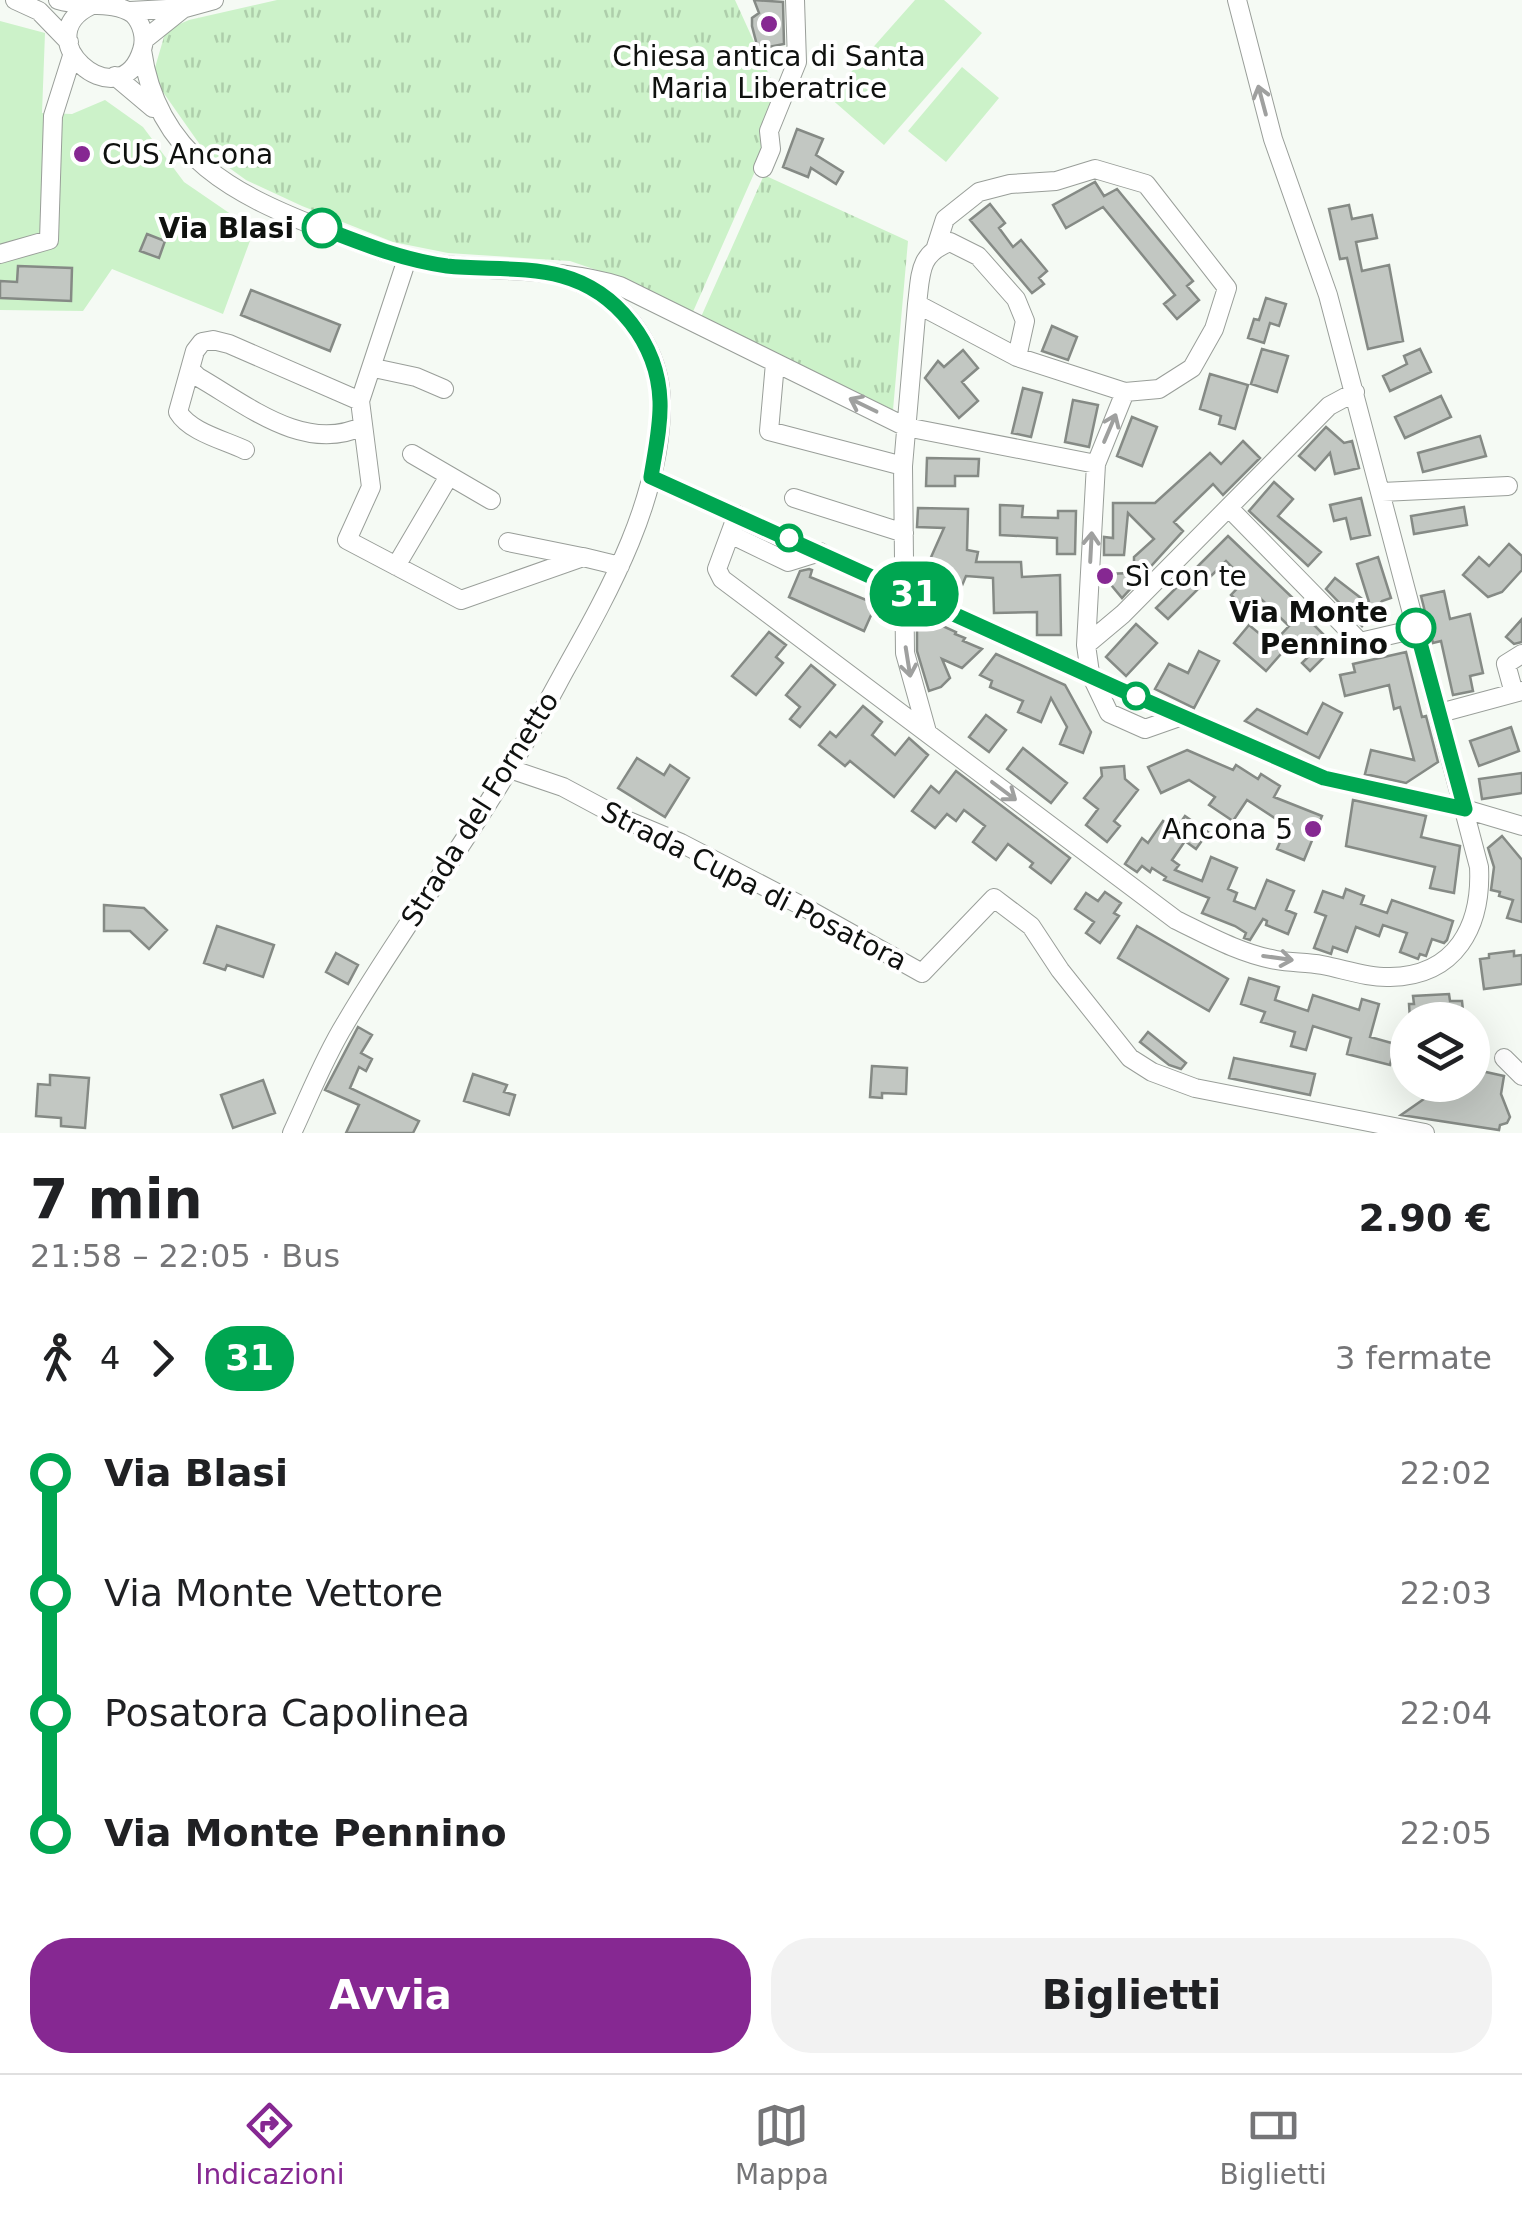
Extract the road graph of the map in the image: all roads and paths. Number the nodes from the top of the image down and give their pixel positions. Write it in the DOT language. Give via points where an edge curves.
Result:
graph roads {
  1 [pos="16,0"];
  2 [pos="58,0"];
  3 [pos="214,0"];
  4 [pos="795,0"];
  5 [pos="1237,0"];
  6 [pos="105,2"];
  7 [pos="185,8"];
  8 [pos="130,11"];
  9 [pos="143,45"];
  10 [pos="70,49"];
  11 [pos="107,76"];
  12 [pos="56,106"];
  13 [pos="163,117"];
  14 [pos="763,168"];
  15 [pos="936,247"];
  16 [pos="0,254"];
  17 [pos="407,259"];
  18 [pos="561,275"];
  19 [pos="917,304"];
  20 [pos="1019,349"];
  21 [pos="775,362"];
  22 [pos="190,368"];
  23 [pos="374,368"];
  24 [pos="444,389"];
  25 [pos="1125,392"];
  26 [pos="1355,392"];
  27 [pos="360,401"];
  28 [pos="364,426"];
  29 [pos="906,427"];
  30 [pos="245,450"];
  31 [pos="412,454"];
  32 [pos="1096,464"];
  33 [pos="903,466"];
  34 [pos="449,476"];
  35 [pos="651,477"];
  36 [pos="1508,486"];
  37 [pos="1382,492"];
  38 [pos="794,498"];
  39 [pos="490,500"];
  40 [pos="1229,508"];
  41 [pos="738,515"];
  42 [pos="904,533"];
  43 [pos="732,535"];
  44 [pos="508,542"];
  45 [pos="820,552"];
  46 [pos="583,557"];
  47 [pos="396,566"];
  48 [pos="620,566"];
  49 [pos="904,590"];
  50 [pos="1416,628"];
  51 [pos="1086,645"];
  52 [pos="1522,654"];
  53 [pos="1090,674"];
  54 [pos="1518,692"];
  55 [pos="1440,713"];
  56 [pos="1182,716"];
  57 [pos="927,732"];
  58 [pos="510,768"];
  59 [pos="1465,809"];
  60 [pos="1522,826"];
  61 [pos="1504,1058"];
  62 [pos="1522,1076"];
  63 [pos="292,1133"];
  64 [pos="1425,1133"];
  1 -- 10 [label="street" via="40,11"];
  2 -- 6 [label="street"];
  3 -- 7 [label="street"];
  4 -- 14 [label="street" via="796,62 769,131"];
  26 -- 5 [label="street, one-way" via="1273,139"];
  6 -- 8 [label="street"];
  6 -- 10 [label="street" via="76,17"];
  7 -- 8 [label="street"];
  7 -- 9 [label="street"];
  8 -- 9 [label="street"];
  9 -- 11 [label="street" via="133,66"];
  9 -- 13 [label="street" via="147,84"];
  10 -- 11 [label="street" via="82,68"];
  10 -- 12 [label="street"];
  11 -- 12 [label="street" via="74,87"];
  11 -- 13 [label="street"];
  12 -- 16 [label="street" via="48,240"];
  13 -- 17 [label="street" via="196,160 252,200"];
  15 -- 19 [label="street" via="923,262"];
  15 -- 20 [label="street" via="950,242 978,256 1016,299 1026,321"];
  15 -- 25 [label="street" via="945,219 979,192 1095,169 1146,184 1227,288 1192,368 1160,389"];
  17 -- 18 [label="street"];
  17 -- 23 [label="street"];
  18 -- 21 [label="street" via="620,286"];
  18 -- 35 [label="street" via="617,306 646,346 661,403"];
  19 -- 20 [label="street"];
  19 -- 29 [label="street"];
  20 -- 25 [label="street"];
  29 -- 21 [label="street, one-way"];
  21 -- 33 [label="street" via="769,431"];
  22 -- 27 [label="street" via="202,342 213,340"];
  22 -- 28 [label="street" via="290,428 330,435"];
  22 -- 30 [label="street" via="178,412 183,421"];
  23 -- 24 [label="street"];
  23 -- 27 [label="street"];
  32 -- 25 [label="street, one-way"];
  26 -- 37 [label="street"];
  26 -- 40 [label="street" via="1329,406"];
  27 -- 28 [label="street"];
  28 -- 47 [label="street" via="371,488 347,540"];
  29 -- 32 [label="street"];
  29 -- 33 [label="street"];
  31 -- 34 [label="street"];
  51 -- 32 [label="street, one-way"];
  33 -- 42 [label="street"];
  34 -- 39 [label="street"];
  34 -- 47 [label="street"];
  35 -- 41 [label="street"];
  35 -- 48 [label="street, Strada del Fornetto"];
  36 -- 37 [label="street"];
  37 -- 50 [label="street"];
  38 -- 42 [label="street"];
  40 -- 50 [label="street" via="1360,642"];
  40 -- 51 [label="street"];
  41 -- 43 [label="street"];
  41 -- 45 [label="street"];
  42 -- 49 [label="street"];
  43 -- 45 [label="street" via="788,562"];
  43 -- 57 [label="street" via="717,569 722,579"];
  44 -- 46 [label="street"];
  45 -- 49 [label="street"];
  46 -- 47 [label="street" via="461,600"];
  46 -- 48 [label="street"];
  48 -- 58 [label="street, Strada del Fornetto"];
  49 -- 53 [label="street"];
  49 -- 57 [label="street, one-way" via="905,653"];
  50 -- 55 [label="street"];
  51 -- 53 [label="street"];
  52 -- 54 [label="street" via="1506,664"];
  53 -- 56 [label="street"];
  53 -- 56 [label="street" via="1108,713 1144,729"];
  54 -- 55 [label="street"];
  55 -- 59 [label="street"];
  56 -- 59 [label="street" via="1324,778"];
  57 -- 59 [label="street, one-way" via="1176,920 1276,960 1388,978 1418,974 1444,960 1475,918 1479,867"];
  58 -- 63 [label="street, Strada del Fornetto" via="342,1027"];
  58 -- 64 [label="street, Strada Cupa di Posatora" via="680,843 922,973 994,898 1031,926 1130,1058 1152,1072 1196,1088"];
  59 -- 60 [label="street"];
  61 -- 62 [label="street"];
}
